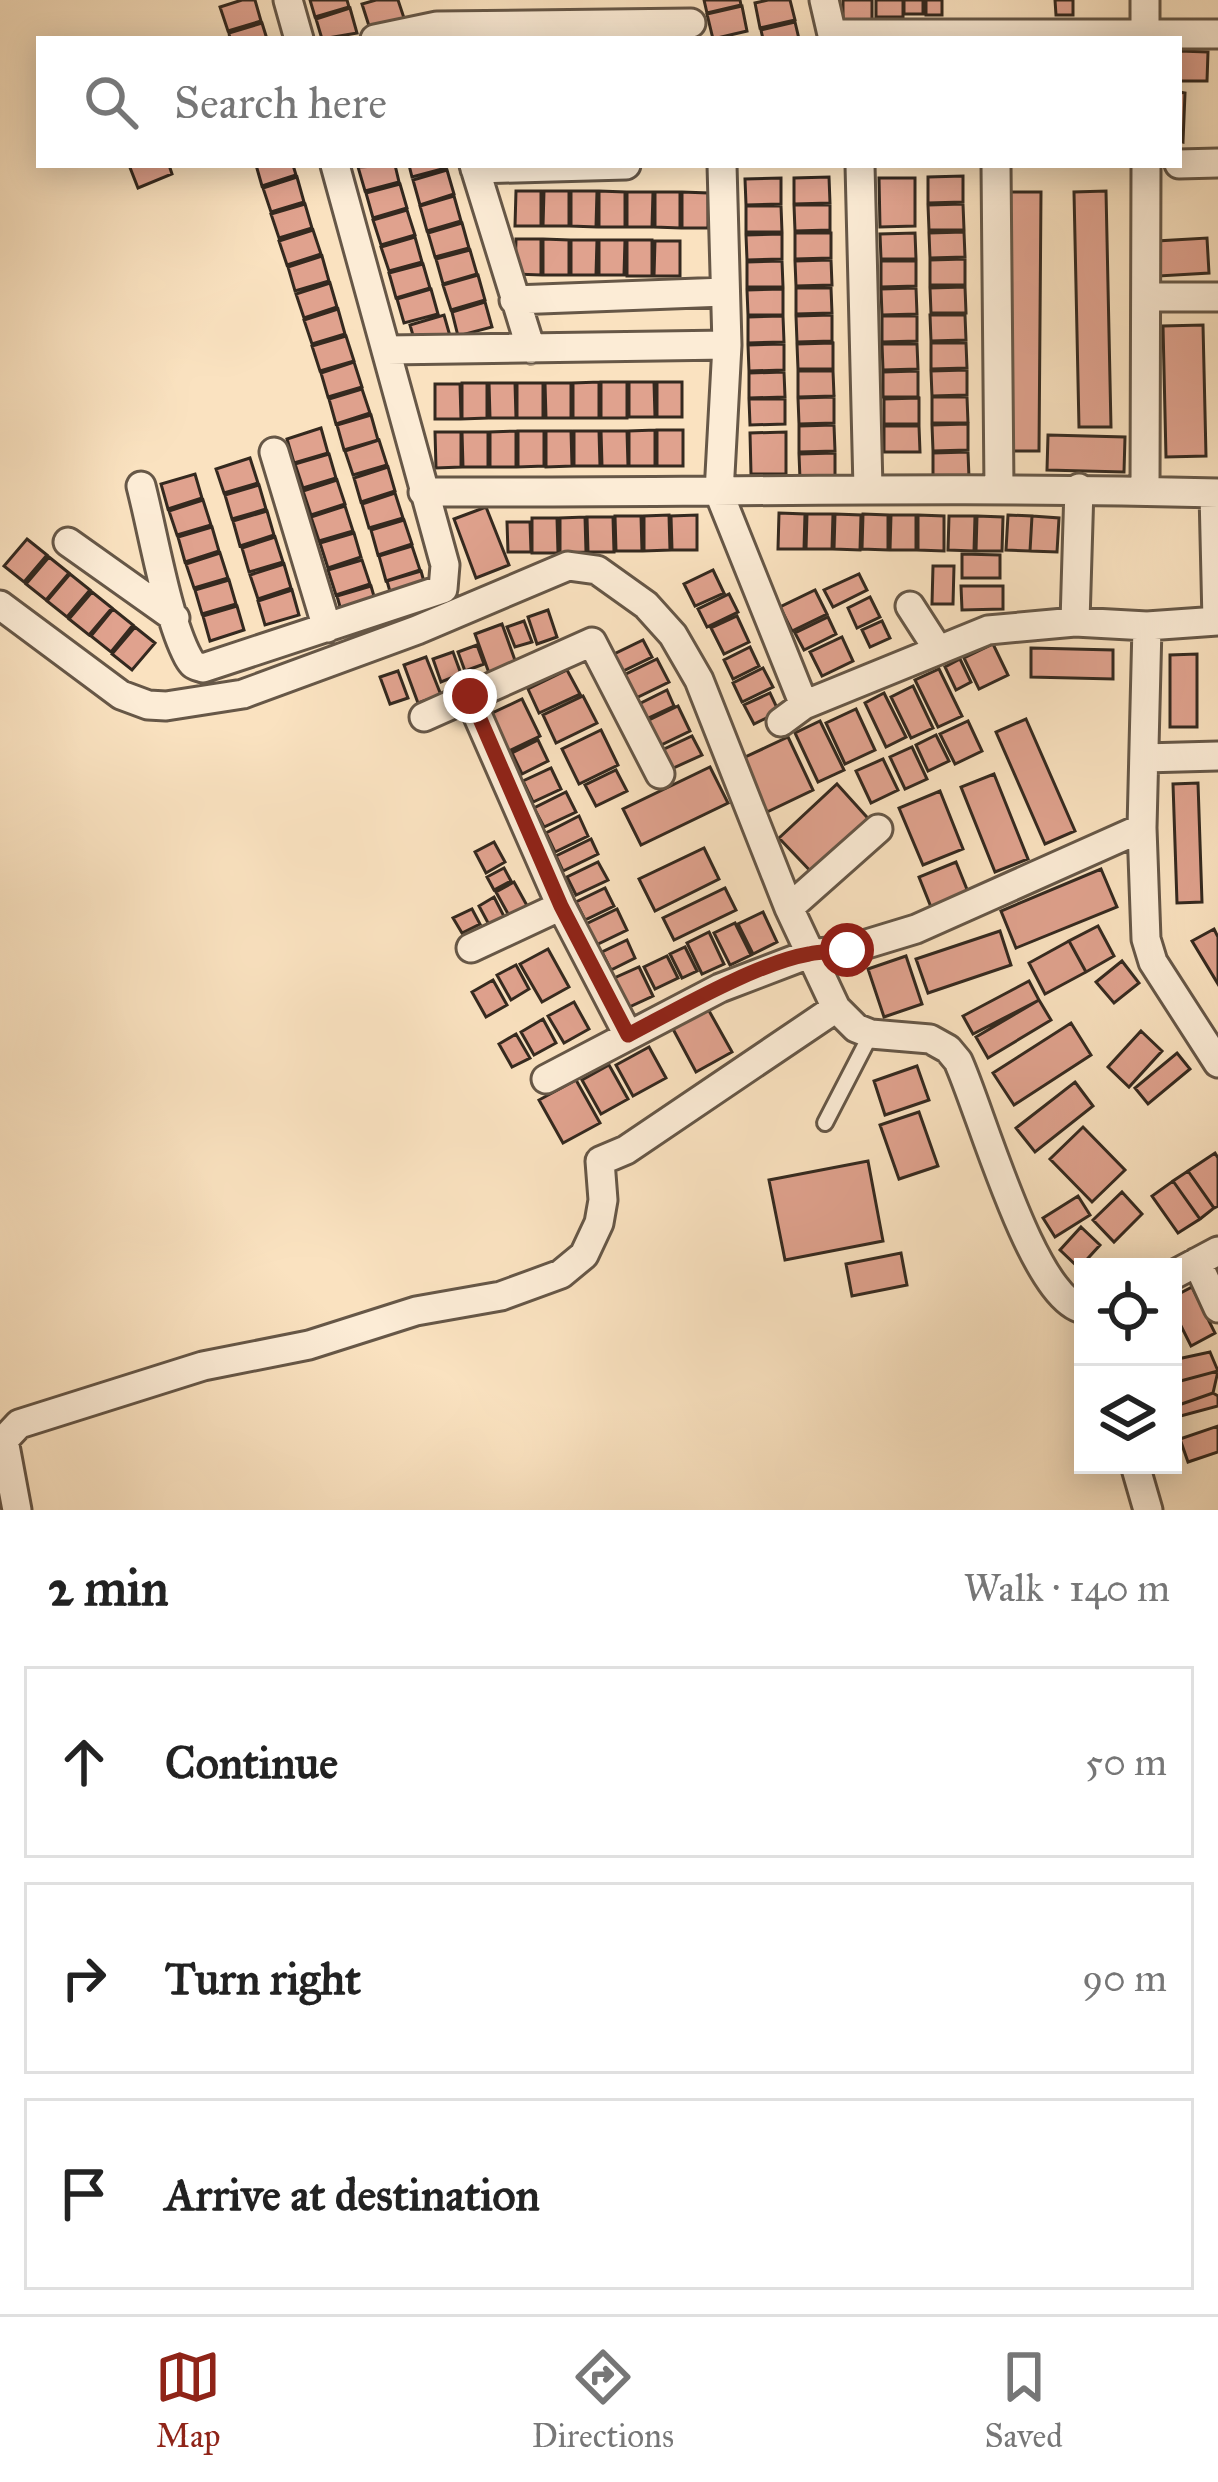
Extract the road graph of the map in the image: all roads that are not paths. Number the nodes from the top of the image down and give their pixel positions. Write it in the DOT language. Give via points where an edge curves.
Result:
graph roads {
  1 [pos="288,0"];
  2 [pos="824,0"];
  3 [pos="1145,0"];
  4 [pos="690,21"];
  5 [pos="436,22"];
  6 [pos="1218,34"];
  7 [pos="298,36"];
  8 [pos="387,36"];
  9 [pos="832,36"];
  10 [pos="1145,36"];
  11 [pos="1182,36"];
  12 [pos="1182,164"];
  13 [pos="1218,164"];
  14 [pos="336,168"];
  15 [pos="474,168"];
  16 [pos="722,168"];
  17 [pos="860,168"];
  18 [pos="995,168"];
  19 [pos="1146,168"];
  20 [pos="725,292"];
  21 [pos="1146,297"];
  22 [pos="1218,297"];
  23 [pos="514,301"];
  24 [pos="728,345"];
  25 [pos="531,349"];
  26 [pos="387,350"];
  27 [pos="274,452"];
  28 [pos="141,485"];
  29 [pos="868,488"];
  30 [pos="1079,488"];
  31 [pos="999,489"];
  32 [pos="1145,490"];
  33 [pos="423,492"];
  34 [pos="719,493"];
  35 [pos="1216,493"];
  36 [pos="68,542"];
  37 [pos="0,605"];
  38 [pos="910,606"];
  39 [pos="175,618"];
  40 [pos="1217,621"];
  41 [pos="1075,622"];
  42 [pos="1147,626"];
  43 [pos="327,628"];
  44 [pos="937,648"];
  45 [pos="470,696"];
  46 [pos="424,717"];
  47 [pos="1218,756"];
  48 [pos="1144,758"];
  49 [pos="660,774"];
  50 [pos="1142,828"];
  51 [pos="878,829"];
  52 [pos="561,906"];
  53 [pos="789,908"];
  54 [pos="471,948"];
  55 [pos="809,954"];
  56 [pos="836,1008"];
  57 [pos="871,1034"];
  58 [pos="628,1035"];
  59 [pos="1218,1063"];
  60 [pos="546,1079"];
  61 [pos="825,1123"];
  62 [pos="1196,1262"];
  63 [pos="1074,1306"];
  64 [pos="1218,1308"];
  65 [pos="1138,1474"];
  66 [pos="16,1510"];
  67 [pos="1148,1510"];
  1 -- 7 [label="street"];
  2 -- 9 [label="street"];
  3 -- 10 [label="street"];
  4 -- 5 [label="street"];
  5 -- 8 [label="street"];
  6 -- 11 [label="street"];
  12 -- 13 [label="street"];
  14 -- 26 [label="street"];
  15 -- 23 [label="street"];
  16 -- 20 [label="street"];
  17 -- 29 [label="street"];
  18 -- 31 [label="street"];
  19 -- 21 [label="street"];
  20 -- 23 [label="street"];
  20 -- 24 [label="street"];
  21 -- 22 [label="street"];
  21 -- 32 [label="street"];
  23 -- 25 [label="street"];
  24 -- 25 [label="street"];
  24 -- 34 [label="street"];
  25 -- 26 [label="street"];
  26 -- 33 [label="street"];
  27 -- 43 [label="street"];
  28 -- 39 [label="street"];
  29 -- 31 [label="street"];
  29 -- 34 [label="street"];
  30 -- 31 [label="street"];
  30 -- 32 [label="street"];
  30 -- 41 [label="street"];
  32 -- 35 [label="street"];
  33 -- 34 [label="street"];
  33 -- 43 [label="street" via="445,565 443,589"];
  34 -- 44 [label="street" via="792,714"];
  35 -- 40 [label="street"];
  36 -- 39 [label="street"];
  37 -- 53 [label="street" via="122,695 166,706 243,694 568,566 598,570 646,605 699,680"];
  38 -- 44 [label="street"];
  39 -- 43 [label="street" via="188,659 203,668"];
  40 -- 42 [label="street"];
  41 -- 42 [label="street"];
  41 -- 44 [label="street" via="988,630"];
  42 -- 48 [label="street"];
  45 -- 46 [label="street"];
  45 -- 49 [label="street" via="592,642"];
  45 -- 52 [label="street"];
  47 -- 48 [label="street"];
  48 -- 50 [label="street"];
  50 -- 55 [label="street" via="916,929"];
  50 -- 59 [label="street" via="1148,952"];
  51 -- 53 [label="street"];
  52 -- 54 [label="street"];
  52 -- 58 [label="street"];
  53 -- 55 [label="street"];
  55 -- 56 [label="street"];
  55 -- 58 [label="street"];
  56 -- 57 [label="street"];
  56 -- 66 [label="street" via="600,1161 599,1223 584,1255 561,1274 502,1296 203,1366 19,1424 4,1439"];
  57 -- 61 [label="lane"];
  57 -- 63 [label="street" via="930,1039 958,1061 1024,1234"];
  58 -- 60 [label="street"];
  62 -- 64 [label="street"];
  65 -- 67 [label="street"];
}
